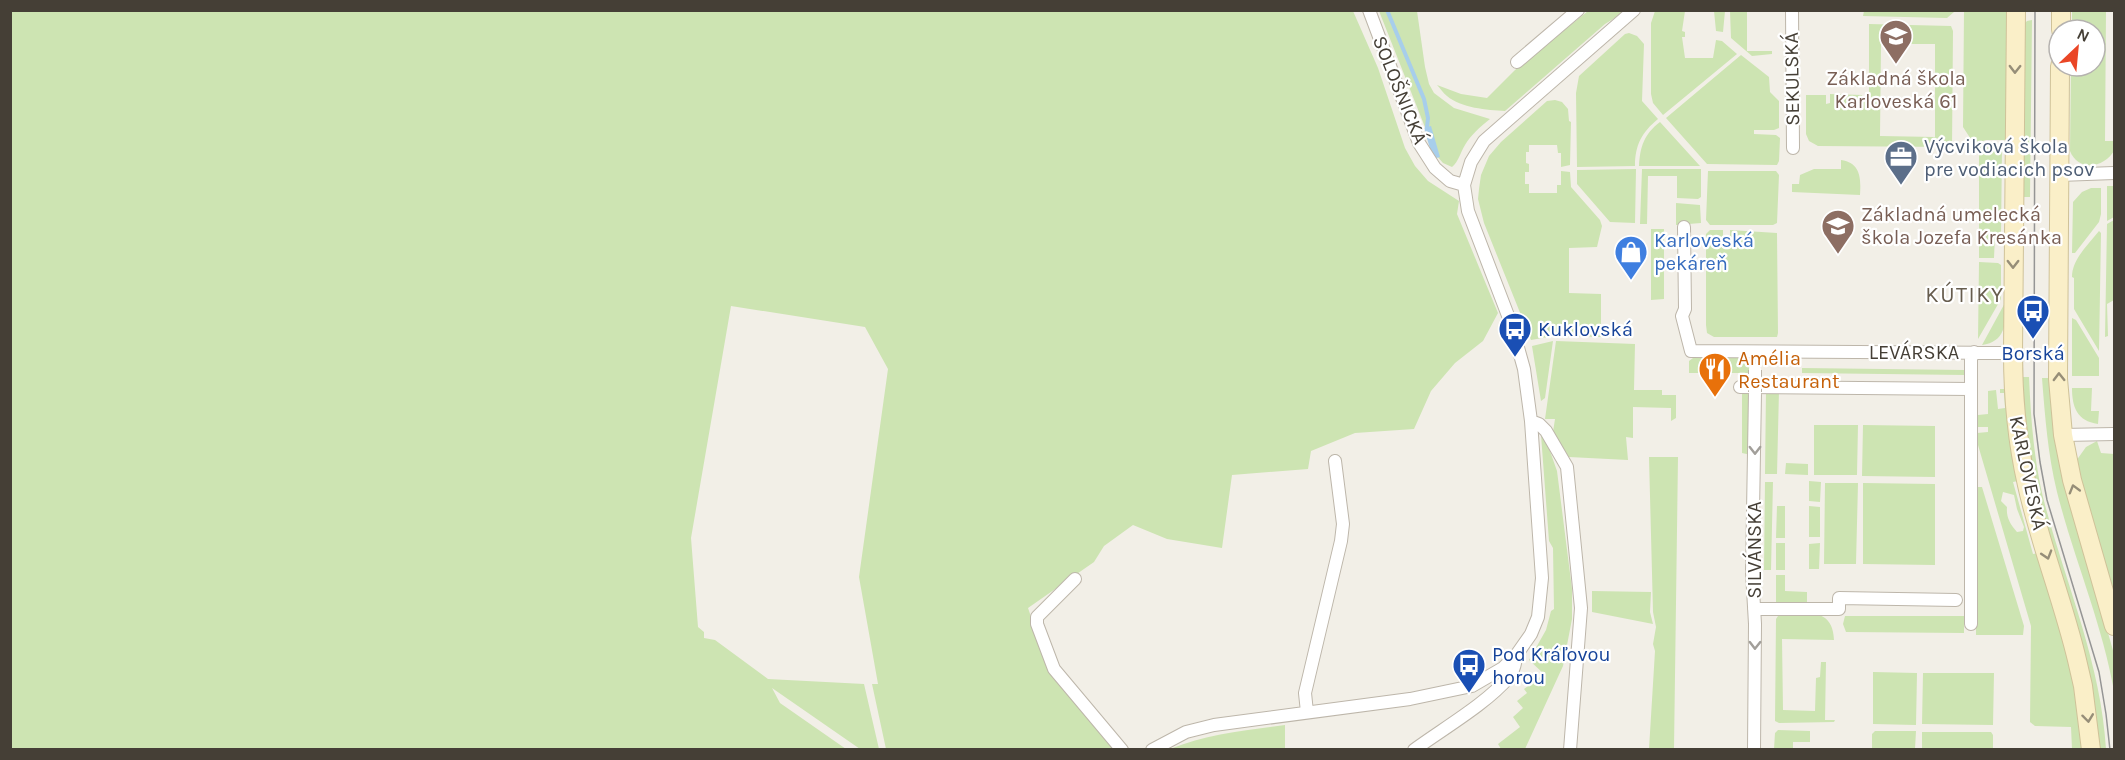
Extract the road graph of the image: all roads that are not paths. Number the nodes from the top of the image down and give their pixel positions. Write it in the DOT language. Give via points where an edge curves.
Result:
graph roads {
  1 [pos="1369,10"];
  2 [pos="1578,10"];
  3 [pos="1634,10"];
  4 [pos="1792,10"];
  5 [pos="2016,10"];
  6 [pos="1517,62"];
  7 [pos="2060,78"];
  8 [pos="1793,148"];
  9 [pos="2115,173"];
  10 [pos="2059,175"];
  11 [pos="1464,185"];
  12 [pos="1684,227"];
  13 [pos="1755,351"];
  14 [pos="1974,352"];
  15 [pos="2013,353"];
  16 [pos="1740,387"];
  17 [pos="1970,389"];
  18 [pos="1531,422"];
  19 [pos="2115,434"];
  20 [pos="2063,435"];
  21 [pos="1335,461"];
  22 [pos="1075,579"];
  23 [pos="1956,600"];
  24 [pos="1754,609"];
  25 [pos="1971,624"];
  26 [pos="2115,626"];
  27 [pos="1517,654"];
  28 [pos="1307,712"];
  29 [pos="1122,750"];
  30 [pos="1152,750"];
  31 [pos="1414,750"];
  32 [pos="1570,750"];
  33 [pos="1754,750"];
  34 [pos="2091,750"];
  1 -- 11 [label="street, SOLOŠNICKÁ" via="1419,143 1435,168 1450,181"];
  2 -- 6 [label="street"];
  3 -- 11 [label="street" via="1485,141 1471,162"];
  4 -- 8 [label="street, SEKULSKÁ"];
  5 -- 15 [label="main road, KARLOVESKÁ, one-way"];
  7 -- 10 [label="main road, KARLOVESKÁ"];
  9 -- 10 [label="street"];
  20 -- 10 [label="main road, KARLOVESKÁ, one-way" via="2058,379"];
  11 -- 18 [label="street" via="1468,212 1519,348"];
  12 -- 13 [label="street, LEVÁRSKA" via="1682,316 1691,351"];
  13 -- 14 [label="street, LEVÁRSKA"];
  13 -- 24 [label="street, SILVÁNSKA, one-way, bridge"];
  14 -- 15 [label="street, LEVÁRSKA"];
  14 -- 17 [label="street"];
  15 -- 34 [label="main road, KARLOVESKÁ, one-way" via="2013,394 2025,477 2084,687"];
  16 -- 17 [label="street, LEVÁRSKA"];
  17 -- 25 [label="street"];
  18 -- 27 [label="street" via="1541,599 1531,634"];
  18 -- 32 [label="street" via="1546,431 1567,467 1581,608"];
  19 -- 20 [label="street"];
  26 -- 20 [label="main road, KARLOVESKÁ, one-way" via="2072,480"];
  21 -- 28 [label="street" via="1343,524 1305,693"];
  22 -- 29 [label="street" via="1036,617 1037,624 1054,669"];
  23 -- 24 [label="street" via="1839,598 1839,609"];
  24 -- 33 [label="street, SILVÁNSKA, one-way"];
  27 -- 28 [label="street" via="1496,673 1472,686 1410,699"];
  27 -- 31 [label="street" via="1509,676 1478,704"];
  28 -- 30 [label="street" via="1214,725 1186,732"];
}
